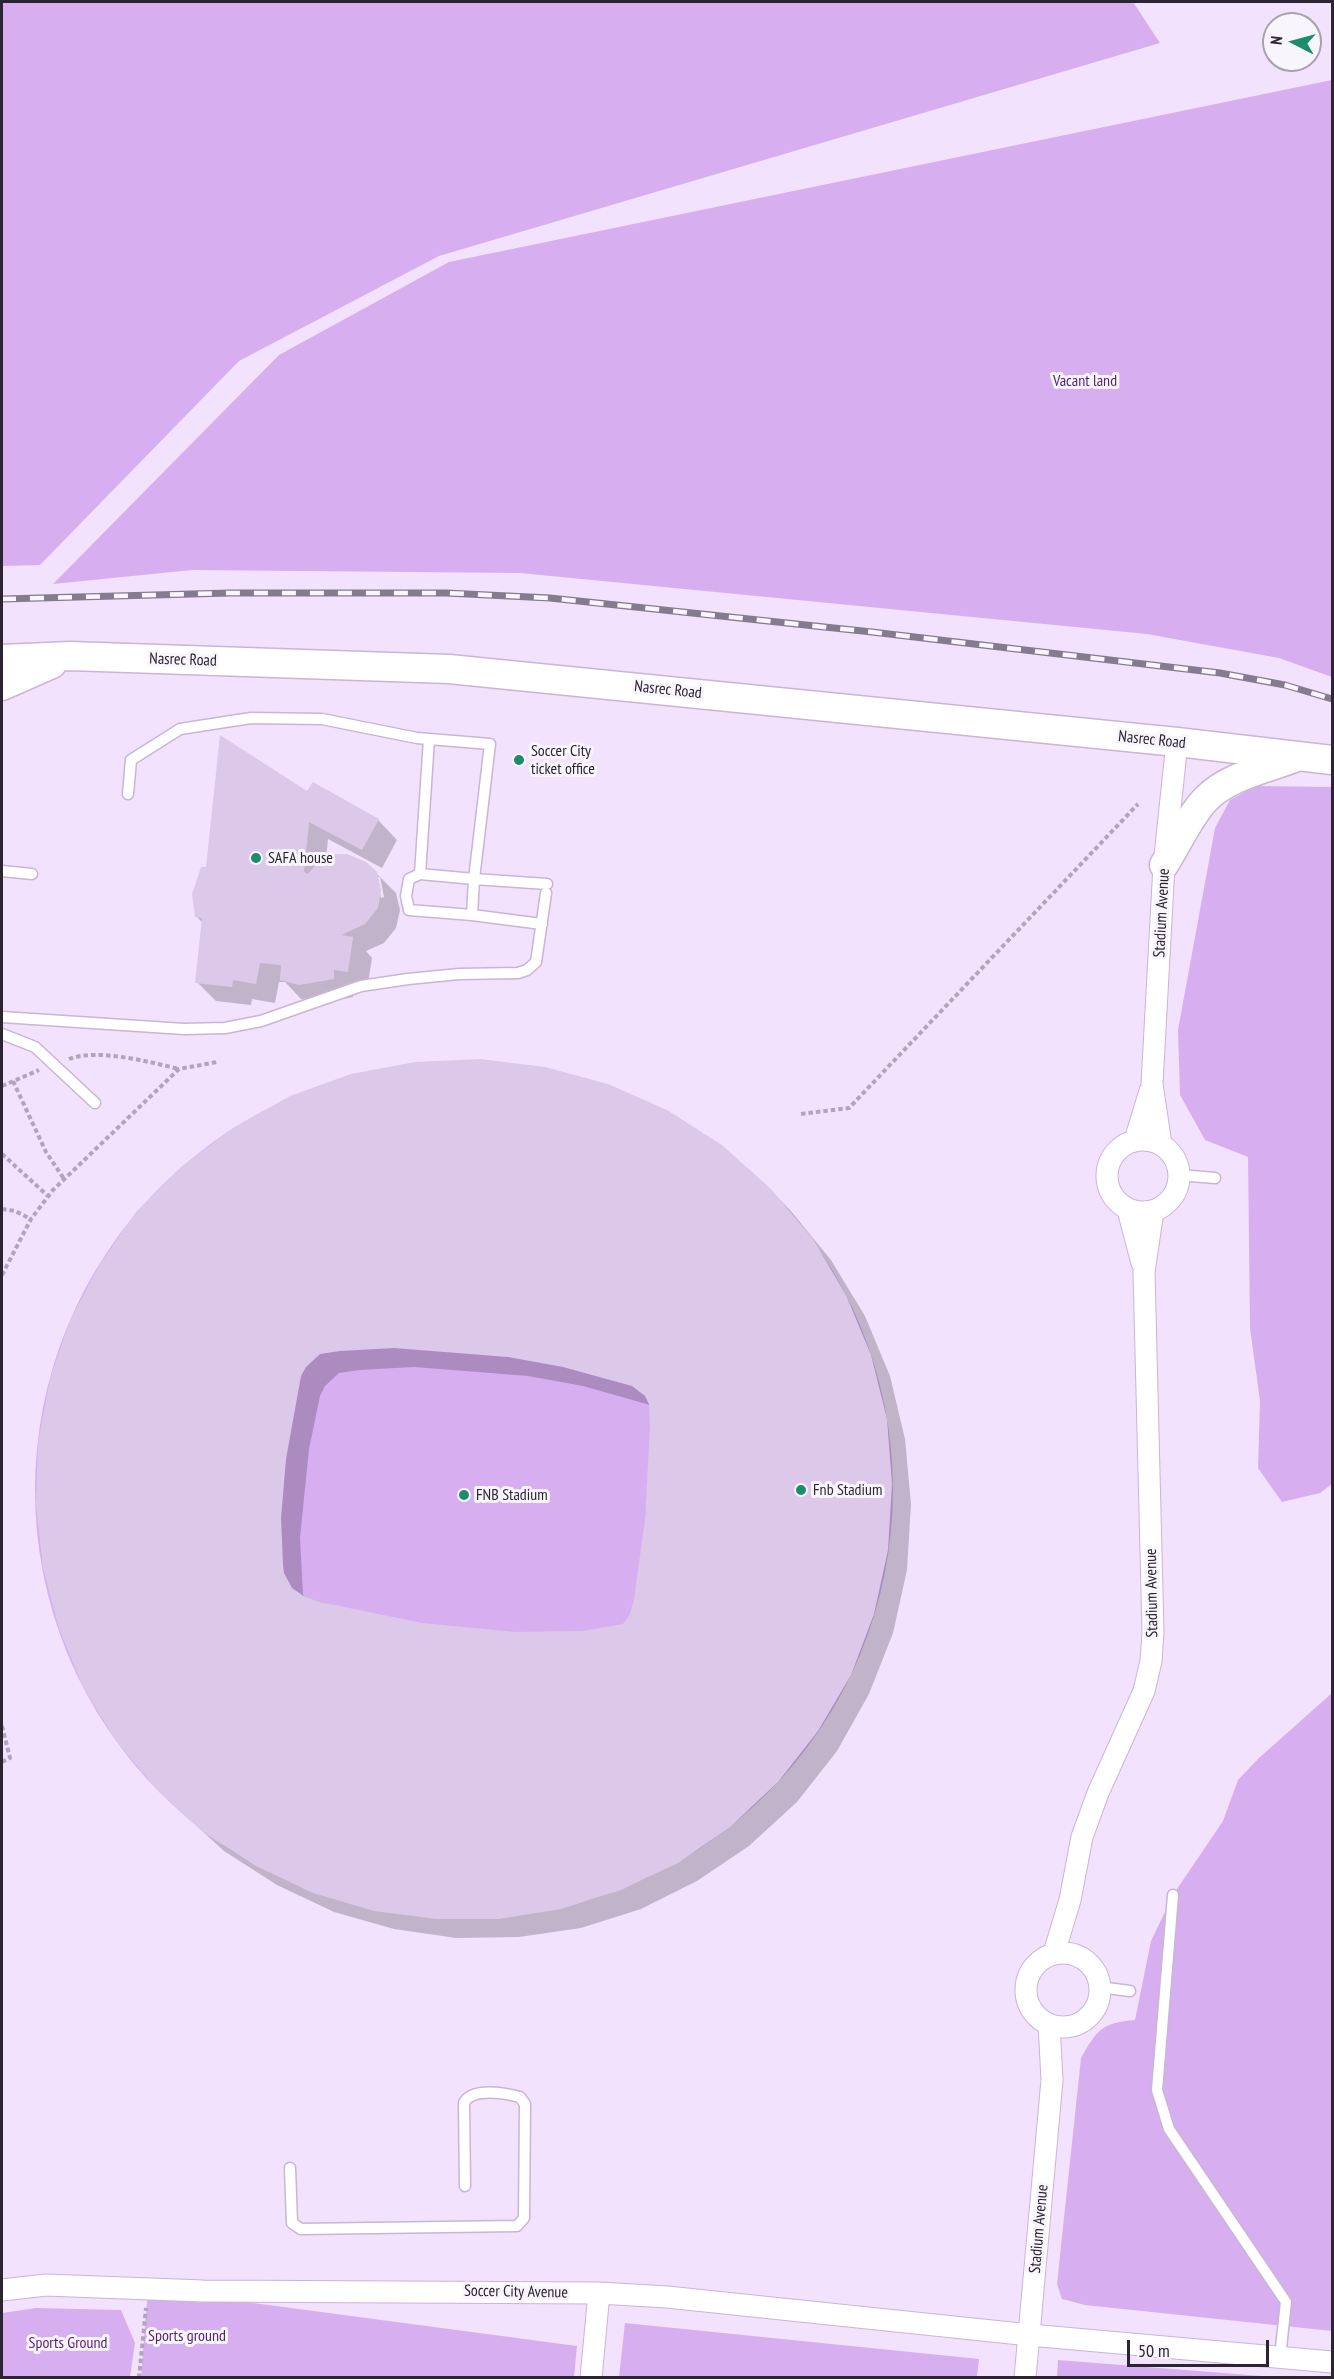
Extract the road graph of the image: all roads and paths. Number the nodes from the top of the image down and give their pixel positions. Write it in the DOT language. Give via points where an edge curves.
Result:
graph roads {
  1 [pos="70,656"];
  2 [pos="2,659"];
  3 [pos="2,686"];
  4 [pos="429,740"];
  5 [pos="1177,742"];
  6 [pos="1299,757"];
  7 [pos="1332,760"];
  8 [pos="128,794"];
  9 [pos="1138,804"];
  10 [pos="1164,865"];
  11 [pos="2,871"];
  12 [pos="32,874"];
  13 [pos="420,874"];
  14 [pos="474,879"];
  15 [pos="472,915"];
  16 [pos="542,924"];
  17 [pos="2,1017"];
  18 [pos="2,1034"];
  19 [pos="81,1054"];
  20 [pos="217,1062"];
  21 [pos="179,1069"];
  22 [pos="14,1081"];
  23 [pos="1152,1084"];
  24 [pos="95,1103"];
  25 [pos="801,1114"];
  26 [pos="1135,1140"];
  27 [pos="1161,1144"];
  28 [pos="2,1154"];
  29 [pos="1179,1175"];
  30 [pos="1215,1178"];
  31 [pos="64,1179"];
  32 [pos="48,1196"];
  33 [pos="2,1209"];
  34 [pos="1128,1210"];
  35 [pos="1153,1211"];
  36 [pos="32,1219"];
  37 [pos="1144,1272"];
  38 [pos="2,1275"];
  39 [pos="2,1726"];
  40 [pos="2,1762"];
  41 [pos="1173,1895"];
  42 [pos="1070,1900"];
  43 [pos="1054,1953"];
  44 [pos="1079,1956"];
  45 [pos="1099,1987"];
  46 [pos="1130,1991"];
  47 [pos="1049,2024"];
  48 [pos="1072,2025"];
  49 [pos="1052,2080"];
  50 [pos="290,2168"];
  51 [pos="465,2186"];
  52 [pos="148,2289"];
  53 [pos="2,2290"];
  54 [pos="599,2293"];
  55 [pos="1030,2334"];
  56 [pos="1280,2357"];
  57 [pos="1332,2362"];
  58 [pos="139,2378"];
  59 [pos="591,2378"];
  60 [pos="1026,2378"];
  1 -- 2 [label="main road, Nasrec Road"];
  1 -- 3 [label="main road"];
  1 -- 5 [label="main road, Nasrec Road" via="449,669"];
  4 -- 8 [label="lane" via="322,719 251,718 180,729 131,760"];
  4 -- 13 [label="lane"];
  4 -- 14 [label="lane" via="490,744"];
  5 -- 6 [label="main road, Nasrec Road"];
  5 -- 10 [label="street, Stadium Avenue"];
  6 -- 7 [label="main road, Nasrec Road"];
  6 -- 10 [label="main road" via="1213,792"];
  9 -- 25 [label="path" via="849,1108"];
  10 -- 23 [label="street, Stadium Avenue"];
  11 -- 12 [label="lane"];
  13 -- 14 [label="lane"];
  13 -- 15 [label="lane" via="409,879 409,909"];
  14 -- 15 [label="lane"];
  14 -- 16 [label="lane" via="546,888"];
  15 -- 16 [label="lane"];
  16 -- 17 [label="lane" via="536,962 527,970 408,979 361,987 243,1026 200,1029"];
  18 -- 24 [label="lane" via="35,1047"];
  19 -- 21 [label="path"];
  20 -- 21 [label="path"];
  21 -- 31 [label="path"];
  22 -- 31 [label="path" via="46,1152"];
  23 -- 26 [label="street, Stadium Avenue"];
  23 -- 27 [label="street, Stadium Avenue"];
  26 -- 27 [label="street"];
  26 -- 34 [label="street" via="1116,1152 1107,1173 1112,1195"];
  27 -- 29 [label="street" via="1177,1163"];
  28 -- 32 [label="path"];
  29 -- 30 [label="lane"];
  29 -- 35 [label="street" via="1172,1198"];
  31 -- 32 [label="path"];
  32 -- 36 [label="path"];
  33 -- 36 [label="path"];
  34 -- 35 [label="street"];
  34 -- 37 [label="street, Stadium Avenue"];
  35 -- 37 [label="street, Stadium Avenue"];
  36 -- 38 [label="path"];
  37 -- 42 [label="street, Stadium Avenue" via="1151,1661 1144,1691 1082,1837"];
  39 -- 40 [label="path" via="10,1758"];
  41 -- 56 [label="lane" via="1157,2090 1169,2128 1286,2302"];
  42 -- 43 [label="street, Stadium Avenue"];
  42 -- 44 [label="street, Stadium Avenue"];
  43 -- 44 [label="street"];
  43 -- 47 [label="street" via="1031,1970 1025,1988 1031,2010"];
  44 -- 45 [label="street" via="1096,1974"];
  45 -- 46 [label="lane"];
  45 -- 48 [label="street" via="1093,2011"];
  47 -- 48 [label="street"];
  47 -- 49 [label="street, Stadium Avenue"];
  48 -- 49 [label="street, Stadium Avenue"];
  49 -- 55 [label="street, Stadium Avenue"];
  50 -- 51 [label="lane" via="292,2223 301,2229 517,2226 524,2218 525,2187 525,2104 520,2097 477,2093 467,2097"];
  52 -- 53 [label="street, Soccer City Avenue" via="46,2285"];
  52 -- 54 [label="street, Soccer City Avenue"];
  52 -- 58 [label="path"];
  54 -- 55 [label="street, Soccer City Avenue"];
  54 -- 59 [label="street"];
  55 -- 56 [label="street, Soccer City Avenue"];
  55 -- 60 [label="street, Stadium Avenue"];
  56 -- 57 [label="street, Soccer City Avenue"];
}
